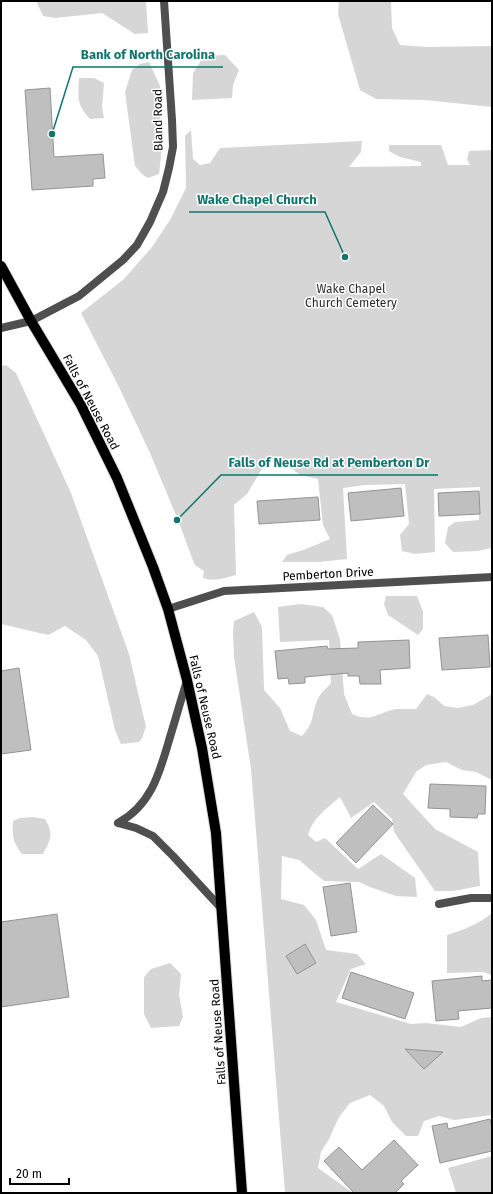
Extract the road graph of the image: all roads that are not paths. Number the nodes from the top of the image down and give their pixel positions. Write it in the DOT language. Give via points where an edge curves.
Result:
graph roads {
  1 [pos="164,1"];
  2 [pos="1,266"];
  3 [pos="31,321"];
  4 [pos="1,328"];
  5 [pos="492,577"];
  6 [pos="168,609"];
  7 [pos="187,680"];
  8 [pos="492,898"];
  9 [pos="439,904"];
  10 [pos="222,908"];
  11 [pos="242,1193"];
  1 -- 3 [label="street, Bland Road" via="172,147 163,192 137,245 123,260 79,296"];
  2 -- 3 [label="main road, Falls of Neuse Road"];
  3 -- 4 [label="street, Bland Road"];
  3 -- 6 [label="main road, Falls of Neuse Road" via="80,405 117,478"];
  5 -- 6 [label="street, Pemberton Drive" via="224,591"];
  6 -- 7 [label="main road, Falls of Neuse Road"];
  7 -- 10 [label="main road, Falls of Neuse Road" via="202,748 216,833"];
  7 -- 10 [label="street" via="154,786 141,806 118,823 153,836"];
  8 -- 9 [label="street" via="471,898"];
  10 -- 11 [label="main road, Falls of Neuse Road"];
}
